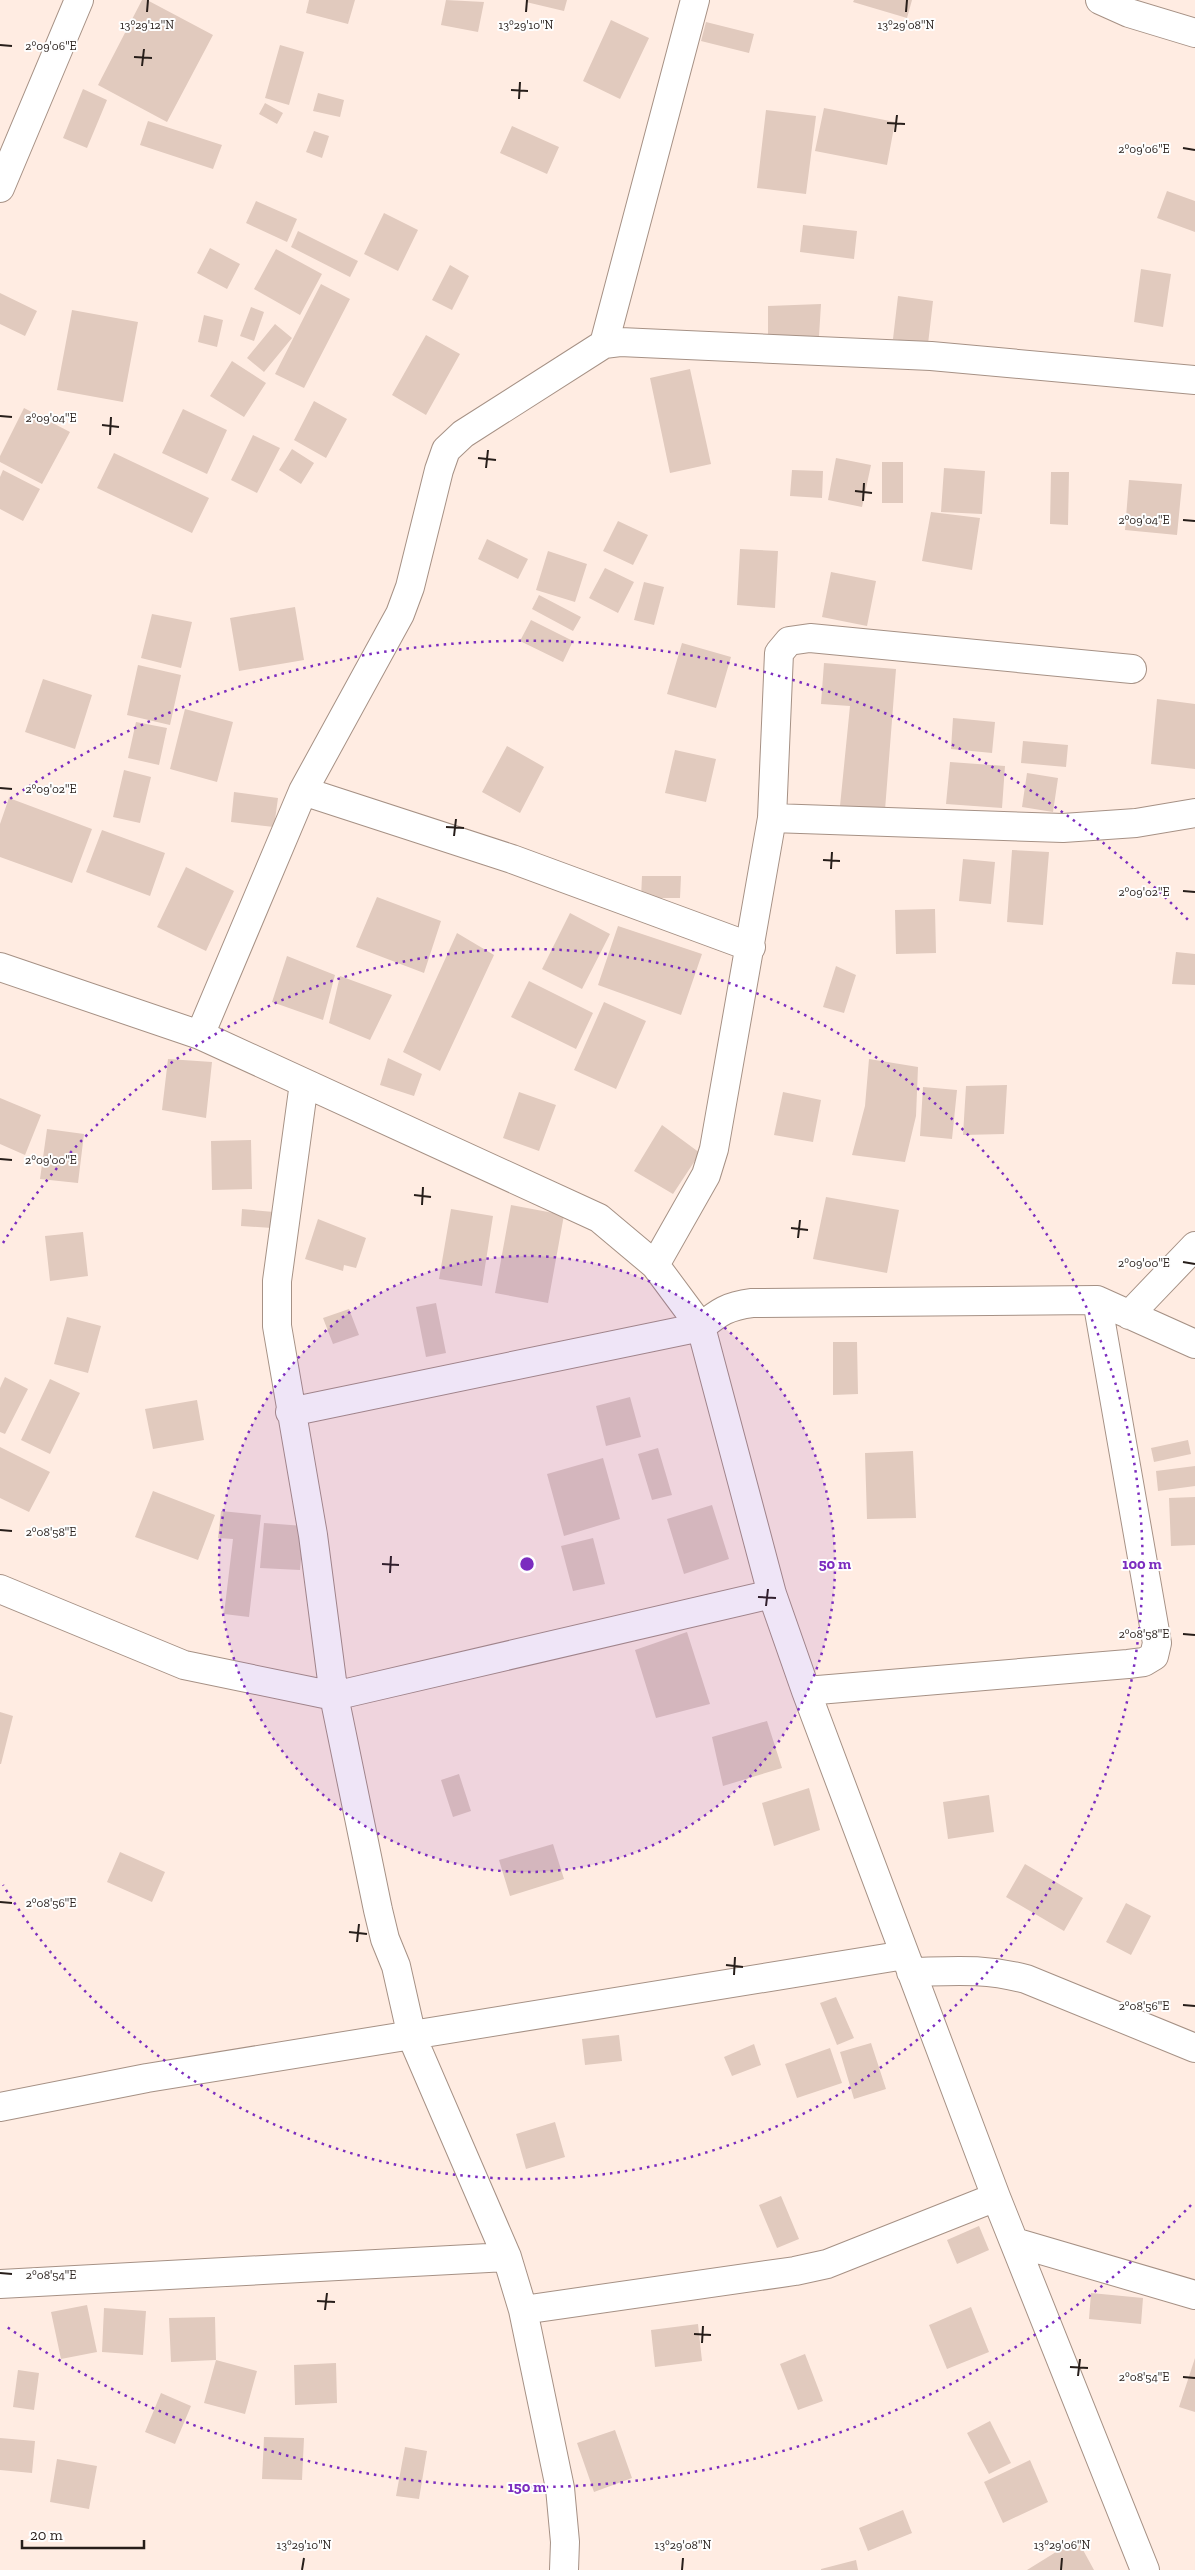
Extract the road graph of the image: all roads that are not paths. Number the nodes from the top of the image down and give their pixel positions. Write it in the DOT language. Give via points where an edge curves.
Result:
graph roads {
  1 [pos="79,0"];
  2 [pos="695,0"];
  3 [pos="1100,0"];
  4 [pos="1195,33"];
  5 [pos="0,188"];
  6 [pos="604,344"];
  7 [pos="1195,380"];
  8 [pos="1132,668"];
  9 [pos="303,791"];
  10 [pos="1195,813"];
  11 [pos="772,818"];
  12 [pos="750,947"];
  13 [pos="0,967"];
  14 [pos="200,1035"];
  15 [pos="304,1083"];
  16 [pos="1195,1246"];
  17 [pos="655,1265"];
  18 [pos="1097,1300"];
  19 [pos="1129,1315"];
  20 [pos="701,1327"];
  21 [pos="1195,1344"];
  22 [pos="290,1412"];
  23 [pos="0,1589"];
  24 [pos="772,1594"];
  25 [pos="806,1692"];
  26 [pos="334,1696"];
  27 [pos="908,1963"];
  28 [pos="412,2037"];
  29 [pos="1195,2048"];
  30 [pos="0,2107"];
  31 [pos="996,2197"];
  32 [pos="1014,2242"];
  33 [pos="507,2257"];
  34 [pos="0,2284"];
  35 [pos="1195,2295"];
  36 [pos="523,2310"];
  37 [pos="564,2570"];
  38 [pos="1146,2570"];
  1 -- 5 [label="street"];
  2 -- 6 [label="street"];
  3 -- 4 [label="street" via="1129,13"];
  6 -- 7 [label="street" via="640,341 931,356"];
  6 -- 9 [label="street" via="463,434 446,450 400,614"];
  8 -- 11 [label="street" via="810,638 789,641 779,653 777,670"];
  9 -- 12 [label="street" via="512,859"];
  9 -- 14 [label="street"];
  10 -- 11 [label="street" via="1136,823 1063,828"];
  11 -- 12 [label="street"];
  12 -- 17 [label="street" via="710,1164"];
  13 -- 14 [label="street"];
  14 -- 15 [label="street"];
  15 -- 17 [label="street" via="599,1218"];
  15 -- 22 [label="street" via="277,1282 277,1326"];
  16 -- 19 [label="street"];
  17 -- 20 [label="street"];
  18 -- 19 [label="street"];
  18 -- 20 [label="street" via="752,1303 720,1311"];
  18 -- 25 [label="street" via="1158,1643 1154,1656 1144,1662 1128,1664"];
  19 -- 21 [label="street"];
  20 -- 22 [label="street"];
  20 -- 24 [label="street"];
  22 -- 26 [label="street" via="313,1535"];
  23 -- 26 [label="street" via="184,1665"];
  24 -- 25 [label="street"];
  24 -- 26 [label="street"];
  25 -- 27 [label="street"];
  26 -- 28 [label="street" via="378,1910 396,1966"];
  27 -- 28 [label="street"];
  27 -- 29 [label="street" via="985,1970 1026,1979"];
  27 -- 31 [label="street"];
  28 -- 30 [label="street" via="147,2078"];
  28 -- 33 [label="street"];
  31 -- 32 [label="street"];
  31 -- 36 [label="street" via="827,2264"];
  32 -- 35 [label="street"];
  32 -- 38 [label="street"];
  33 -- 34 [label="street"];
  33 -- 36 [label="street"];
  36 -- 37 [label="street" via="560,2488"];
}
